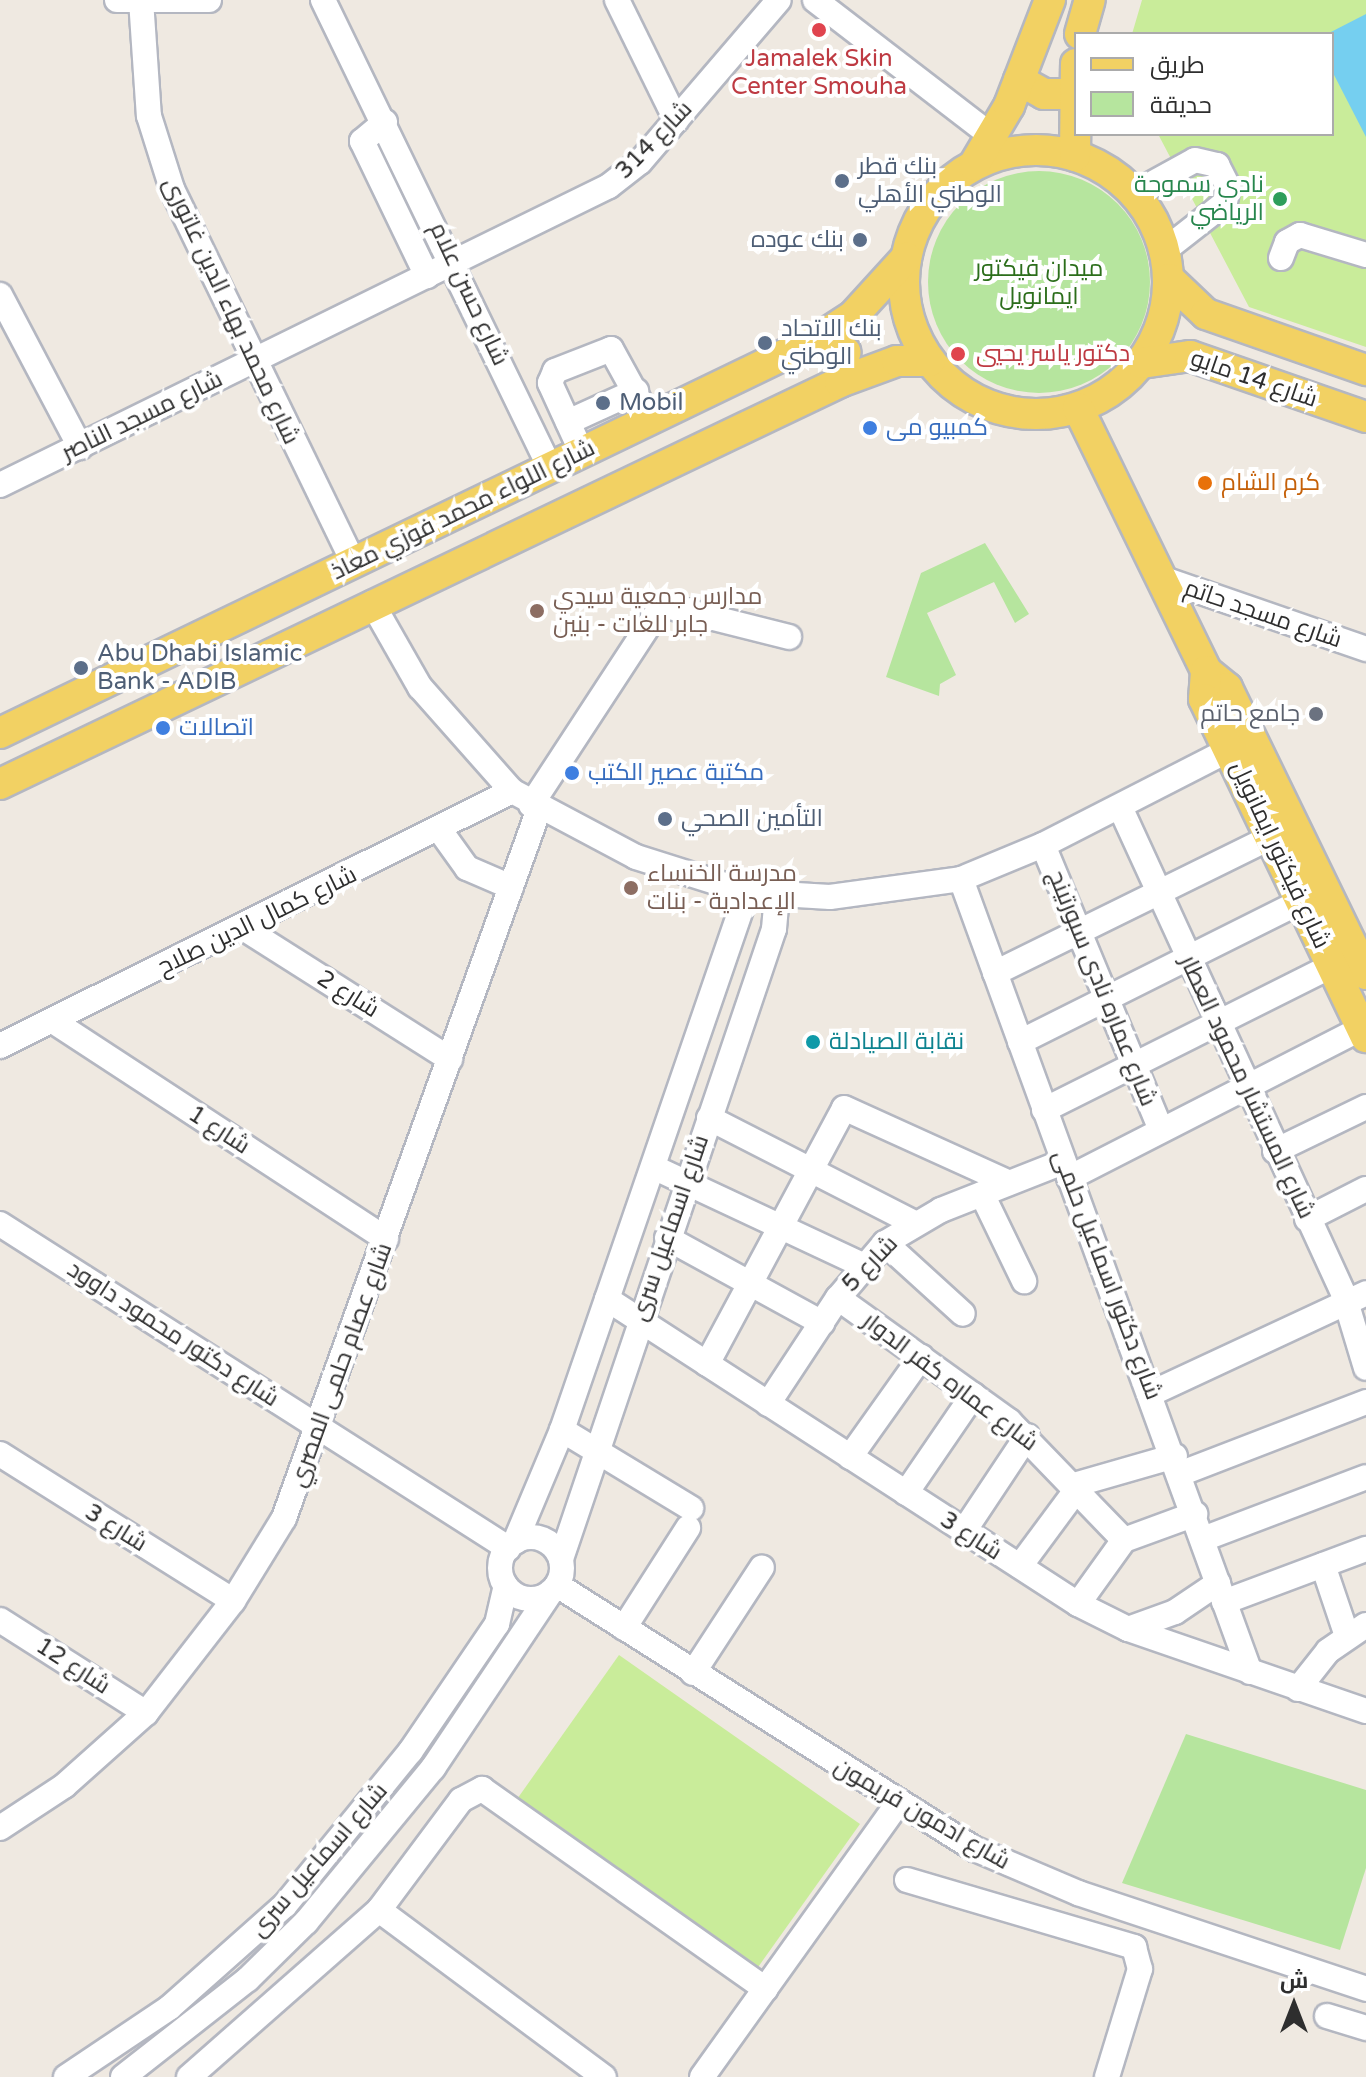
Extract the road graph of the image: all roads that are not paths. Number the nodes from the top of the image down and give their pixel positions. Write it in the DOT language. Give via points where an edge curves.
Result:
graph roads {
  1 [pos="209,0"];
  2 [pos="323,0"];
  3 [pos="617,0"];
  4 [pos="779,0"];
  5 [pos="815,0"];
  6 [pos="1050,0"];
  7 [pos="1090,0"];
  8 [pos="133,1"];
  9 [pos="1081,32"];
  10 [pos="1074,79"];
  11 [pos="1019,80"];
  12 [pos="676,120"];
  13 [pos="385,122"];
  14 [pos="1075,136"];
  15 [pos="993,137"];
  16 [pos="1075,156"];
  17 [pos="974,165"];
  18 [pos="1135,193"];
  19 [pos="1366,255"];
  20 [pos="906,258"];
  21 [pos="1281,258"];
  22 [pos="455,262"];
  23 [pos="1167,265"];
  24 [pos="427,276"];
  25 [pos="0,295"];
  26 [pos="819,338"];
  27 [pos="930,361"];
  28 [pos="251,363"];
  29 [pos="1142,363"];
  30 [pos="1365,368"];
  31 [pos="840,382"];
  32 [pos="636,391"];
  33 [pos="1078,408"];
  34 [pos="1366,417"];
  35 [pos="650,420"];
  36 [pos="568,422"];
  37 [pos="80,447"];
  38 [pos="582,453"];
  39 [pos="550,468"];
  40 [pos="0,485"];
  41 [pos="353,562"];
  42 [pos="1161,578"];
  43 [pos="372,603"];
  44 [pos="789,637"];
  45 [pos="1366,649"];
  46 [pos="1206,671"];
  47 [pos="0,733"];
  48 [pos="1229,750"];
  49 [pos="0,784"];
  50 [pos="527,802"];
  51 [pos="1120,807"];
  52 [pos="439,829"];
  53 [pos="1271,837"];
  54 [pos="1043,845"];
  55 [pos="961,879"];
  56 [pos="511,887"];
  57 [pos="747,892"];
  58 [pos="1158,893"];
  59 [pos="777,897"];
  60 [pos="1301,901"];
  61 [pos="245,929"];
  62 [pos="1079,932"];
  63 [pos="1188,958"];
  64 [pos="1332,966"];
  65 [pos="995,973"];
  66 [pos="1366,974"];
  67 [pos="1107,999"];
  68 [pos="53,1021"];
  69 [pos="1217,1024"];
  70 [pos="1364,1032"];
  71 [pos="698,1034"];
  72 [pos="1020,1042"];
  73 [pos="0,1046"];
  74 [pos="733,1047"];
  75 [pos="450,1059"];
  76 [pos="1135,1065"];
  77 [pos="1245,1087"];
  78 [pos="1366,1107"];
  79 [pos="1044,1110"];
  80 [pos="709,1118"];
  81 [pos="1161,1130"];
  82 [pos="1275,1151"];
  83 [pos="653,1167"];
  84 [pos="810,1170"];
  85 [pos="1066,1170"];
  86 [pos="687,1180"];
  87 [pos="1009,1183"];
  88 [pos="1366,1189"];
  89 [pos="982,1194"];
  90 [pos="1307,1219"];
  91 [pos="914,1223"];
  92 [pos="0,1224"];
  93 [pos="781,1226"];
  94 [pos="667,1238"];
  95 [pos="386,1239"];
  96 [pos="885,1243"];
  97 [pos="862,1265"];
  98 [pos="1024,1281"];
  99 [pos="750,1283"];
  100 [pos="1356,1297"];
  101 [pos="838,1298"];
  102 [pos="607,1299"];
  103 [pos="963,1314"];
  104 [pos="638,1319"];
  105 [pos="822,1323"];
  106 [pos="921,1357"];
  107 [pos="707,1364"];
  108 [pos="1366,1368"];
  109 [pos="1152,1393"];
  110 [pos="973,1395"];
  111 [pos="1366,1402"];
  112 [pos="768,1404"];
  113 [pos="319,1428"];
  114 [pos="562,1430"];
  115 [pos="1027,1436"];
  116 [pos="594,1449"];
  117 [pos="1,1455"];
  118 [pos="850,1457"];
  119 [pos="1178,1464"];
  120 [pos="1366,1477"];
  121 [pos="1075,1487"];
  122 [pos="906,1493"];
  123 [pos="1195,1514"];
  124 [pos="964,1531"];
  125 [pos="1203,1539"];
  126 [pos="1124,1540"];
  127 [pos="512,1545"];
  128 [pos="1366,1549"];
  129 [pos="561,1559"];
  130 [pos="1323,1565"];
  131 [pos="1020,1566"];
  132 [pos="762,1567"];
  133 [pos="506,1586"];
  134 [pos="554,1589"];
  135 [pos="1221,1593"];
  136 [pos="233,1601"];
  137 [pos="1078,1604"];
  138 [pos="0,1620"];
  139 [pos="624,1628"];
  140 [pos="1128,1629"];
  141 [pos="1357,1630"];
  142 [pos="1250,1672"];
  143 [pos="693,1673"];
  144 [pos="461,1677"];
  145 [pos="1298,1689"];
  146 [pos="486,1692"];
  147 [pos="1366,1711"];
  148 [pos="146,1713"];
  149 [pos="410,1752"];
  150 [pos="433,1768"];
  151 [pos="898,1803"];
  152 [pos="0,1828"];
  153 [pos="907,1880"];
  154 [pos="1067,1889"];
  155 [pos="285,1905"];
  156 [pos="379,1910"];
  157 [pos="1055,1921"];
  158 [pos="306,1922"];
  159 [pos="765,1989"];
  160 [pos="1366,1989"];
  161 [pos="1327,2016"];
  162 [pos="1366,2028"];
  163 [pos="66,2077"];
  164 [pos="123,2077"];
  165 [pos="189,2077"];
  166 [pos="604,2077"];
  167 [pos="702,2077"];
  168 [pos="1107,2077"];
  1 -- 8 [label="street"];
  2 -- 13 [label="street, شارع حسن علام"];
  3 -- 12 [label="street"];
  4 -- 12 [label="street, شارع 314"];
  5 -- 15 [label="street"];
  6 -- 11 [label="main road"];
  7 -- 9 [label="main road"];
  8 -- 28 [label="street, شارع محمد بهاء الدين غاتورى" via="159,153"];
  10 -- 11 [label="main road" via="1044,94"];
  11 -- 15 [label="main road"];
  12 -- 22 [label="street, شارع 314" via="609,186"];
  13 -- 22 [label="street, شارع حسن علام"];
  13 -- 24 [label="street, شارع حسن علام" via="362,141"];
  14 -- 16 [label="main road"];
  15 -- 17 [label="main road"];
  16 -- 17 [label="main road" via="1013,152"];
  16 -- 18 [label="main road"];
  17 -- 20 [label="main road" via="935,196"];
  18 -- 23 [label="main road"];
  18 -- 23 [label="street" via="1195,160 1217,165 1228,187 1225,203"];
  19 -- 21 [label="street" via="1300,235"];
  20 -- 26 [label="main road, شارع اللواء محمد فوزي معاذ" via="853,316"];
  20 -- 27 [label="main road" via="905,303"];
  22 -- 24 [label="street, شارع مسجد الناصر"];
  22 -- 39 [label="street, شارع حسن علام"];
  23 -- 29 [label="main road" via="1165,316"];
  23 -- 30 [label="main road, شارع 14 مايو" via="1206,314"];
  24 -- 28 [label="street, شارع مسجد الناصر"];
  25 -- 37 [label="street"];
  26 -- 31 [label="main road" via="845,352"];
  26 -- 35 [label="main road, شارع اللواء محمد فوزي معاذ"];
  27 -- 31 [label="main road, شارع اللواء محمد فوزي معاذ" via="897,361"];
  27 -- 33 [label="main road" via="949,382 998,409 1038,414"];
  28 -- 37 [label="street, شارع مسجد الناصر"];
  28 -- 41 [label="street, شارع محمد بهاء الدين غاتورى"];
  29 -- 33 [label="main road"];
  29 -- 34 [label="main road, شارع 14 مايو" via="1190,356"];
  31 -- 43 [label="main road, شارع اللواء محمد فوزي معاذ"];
  32 -- 35 [label="street"];
  32 -- 36 [label="street"];
  32 -- 36 [label="street" via="611,349 555,371 550,383"];
  33 -- 42 [label="main road, شارع فيكتور ايمانويل"];
  35 -- 38 [label="main road, شارع اللواء محمد فوزي معاذ"];
  36 -- 38 [label="street"];
  37 -- 40 [label="street, شارع مسجد الناصر"];
  38 -- 39 [label="main road, شارع اللواء محمد فوزي معاذ"];
  39 -- 41 [label="main road, شارع اللواء محمد فوزي معاذ"];
  41 -- 47 [label="main road, شارع اللواء محمد فوزي معاذ"];
  42 -- 45 [label="street, شارع مسجد حاتم"];
  42 -- 46 [label="main road, شارع فيكتور ايمانويل"];
  43 -- 49 [label="main road, شارع اللواء محمد فوزي معاذ"];
  43 -- 50 [label="street" via="427,697"];
  44 -- 50 [label="street, شارع عصام حلمى المصري" via="673,605 658,607"];
  46 -- 48 [label="main road, شارع فيكتور ايمانويل" via="1204,699"];
  46 -- 66 [label="main road, شارع فيكتور ايمانويل" via="1227,688"];
  48 -- 51 [label="street"];
  48 -- 53 [label="main road, شارع فيكتور ايمانويل"];
  50 -- 52 [label="street, شارع كمال الدين صلاح"];
  50 -- 56 [label="street, شارع عصام حلمى المصري"];
  50 -- 57 [label="street" via="636,857"];
  51 -- 54 [label="street"];
  51 -- 58 [label="street, شارع المستشار محمود العطار"];
  52 -- 56 [label="street" via="467,868"];
  52 -- 61 [label="street, شارع كمال الدين صلاح"];
  53 -- 58 [label="street"];
  53 -- 60 [label="main road, شارع فيكتور ايمانويل"];
  54 -- 55 [label="street"];
  54 -- 62 [label="street, شارع عماره نادى سبورتينج"];
  55 -- 59 [label="street" via="874,894"];
  55 -- 65 [label="street, شارع دكتور اسماعيل حلمى"];
  56 -- 75 [label="street, شارع عصام حلمى المصري"];
  57 -- 59 [label="street"];
  57 -- 71 [label="street, شارع اسماعيل سرى"];
  58 -- 62 [label="street"];
  58 -- 63 [label="street, شارع المستشار محمود العطار"];
  59 -- 74 [label="street, شارع اسماعيل سرى"];
  60 -- 63 [label="street"];
  60 -- 64 [label="main road, شارع فيكتور ايمانويل"];
  61 -- 68 [label="street, شارع كمال الدين صلاح"];
  61 -- 75 [label="street, شارع 2"];
  62 -- 65 [label="street"];
  62 -- 67 [label="street, شارع عماره نادى سبورتينج"];
  63 -- 67 [label="street"];
  63 -- 69 [label="street, شارع المستشار محمود العطار"];
  64 -- 69 [label="street"];
  64 -- 70 [label="main road, شارع فيكتور ايمانويل"];
  65 -- 72 [label="street, شارع دكتور اسماعيل حلمى"];
  67 -- 72 [label="street"];
  67 -- 76 [label="street, شارع عماره نادى سبورتينج"];
  68 -- 73 [label="street, شارع كمال الدين صلاح"];
  68 -- 95 [label="street, شارع 1"];
  69 -- 76 [label="street"];
  69 -- 77 [label="street, شارع المستشار محمود العطار"];
  70 -- 77 [label="street, شارع 5"];
  71 -- 74 [label="street"];
  71 -- 83 [label="street, شارع اسماعيل سرى"];
  72 -- 79 [label="street, شارع دكتور اسماعيل حلمى"];
  74 -- 80 [label="street, شارع اسماعيل سرى"];
  75 -- 95 [label="street, شارع عصام حلمى المصري"];
  76 -- 79 [label="street"];
  76 -- 81 [label="street, شارع عماره نادى سبورتينج"];
  77 -- 81 [label="street, شارع 5"];
  77 -- 82 [label="street, شارع المستشار محمود العطار"];
  78 -- 82 [label="street"];
  79 -- 85 [label="street, شارع دكتور اسماعيل حلمى"];
  80 -- 84 [label="street"];
  80 -- 86 [label="street, شارع اسماعيل سرى"];
  81 -- 85 [label="street, شارع 5"];
  82 -- 90 [label="street, شارع المستشار محمود العطار"];
  83 -- 86 [label="street"];
  83 -- 102 [label="street, شارع اسماعيل سرى"];
  84 -- 87 [label="street" via="847,1107"];
  84 -- 91 [label="street"];
  84 -- 93 [label="street"];
  85 -- 87 [label="street, شارع 5"];
  85 -- 109 [label="street, شارع دكتور اسماعيل حلمى"];
  86 -- 93 [label="street"];
  86 -- 94 [label="street, شارع اسماعيل سرى"];
  87 -- 89 [label="street, شارع 5"];
  88 -- 90 [label="street"];
  89 -- 91 [label="street, شارع 5"];
  89 -- 98 [label="street"];
  90 -- 100 [label="street, شارع المستشار محمود العطار"];
  91 -- 96 [label="street, شارع 5"];
  92 -- 113 [label="street, شارع دكتور محمود داوود"];
  93 -- 97 [label="street"];
  93 -- 99 [label="street"];
  94 -- 99 [label="street"];
  94 -- 104 [label="street, شارع اسماعيل سرى"];
  95 -- 113 [label="street, شارع عصام حلمى المصري"];
  96 -- 97 [label="street, شارع 5"];
  96 -- 103 [label="street"];
  97 -- 101 [label="street, شارع 5"];
  99 -- 105 [label="street"];
  99 -- 107 [label="street"];
  100 -- 108 [label="street, شارع المستشار محمود العطار"];
  100 -- 109 [label="street"];
  101 -- 105 [label="street, شارع 5"];
  101 -- 106 [label="street, شارع عماره كفر الدوار"];
  102 -- 104 [label="street, شارع 3"];
  102 -- 114 [label="street, شارع اسماعيل سرى"];
  104 -- 107 [label="street, شارع 3"];
  104 -- 116 [label="street, شارع اسماعيل سرى"];
  105 -- 112 [label="street, شارع 5"];
  106 -- 110 [label="street, شارع عماره كفر الدوار"];
  106 -- 118 [label="street"];
  107 -- 112 [label="street, شارع 3"];
  109 -- 119 [label="street, شارع دكتور اسماعيل حلمى"];
  110 -- 115 [label="street, شارع عماره كفر الدوار"];
  110 -- 122 [label="street"];
  111 -- 119 [label="street"];
  112 -- 118 [label="street, شارع 3"];
  113 -- 127 [label="street, شارع دكتور محمود داوود"];
  113 -- 136 [label="street, شارع عصام حلمى المصري" via="284,1518"];
  114 -- 116 [label="street"];
  114 -- 127 [label="street, شارع اسماعيل سرى"];
  115 -- 121 [label="street, شارع عماره كفر الدوار"];
  115 -- 124 [label="street"];
  116 -- 129 [label="street, شارع اسماعيل سرى"];
  116 -- 139 [label="street" via="690,1518"];
  117 -- 136 [label="street, شارع 3"];
  118 -- 122 [label="street, شارع 3"];
  119 -- 121 [label="street"];
  119 -- 123 [label="street, شارع دكتور اسماعيل حلمى"];
  120 -- 125 [label="street"];
  121 -- 126 [label="street, شارع عماره كفر الدوار"];
  121 -- 131 [label="street"];
  122 -- 124 [label="street, شارع 3"];
  123 -- 125 [label="street, شارع دكتور اسماعيل حلمى"];
  123 -- 126 [label="street"];
  124 -- 131 [label="street, شارع 3"];
  125 -- 135 [label="street, شارع دكتور اسماعيل حلمى"];
  126 -- 137 [label="street"];
  127 -- 129 [label="street" via="542,1539"];
  127 -- 133 [label="street" via="500,1564"];
  128 -- 130 [label="street"];
  129 -- 134 [label="street"];
  130 -- 135 [label="street"];
  130 -- 141 [label="street"];
  131 -- 137 [label="street, شارع 3"];
  132 -- 143 [label="street"];
  133 -- 134 [label="street" via="525,1599"];
  133 -- 144 [label="street, شارع اسماعيل سرى" via="497,1624"];
  134 -- 139 [label="street, شارع ادمون فريمون"];
  134 -- 146 [label="street, شارع اسماعيل سرى"];
  135 -- 140 [label="street"];
  135 -- 142 [label="street, شارع دكتور اسماعيل حلمى"];
  136 -- 148 [label="street, شارع عصام حلمى المصري"];
  137 -- 140 [label="street, شارع 3"];
  138 -- 148 [label="street, شارع 12"];
  139 -- 143 [label="street, شارع ادمون فريمون"];
  140 -- 142 [label="street, شارع 3"];
  141 -- 145 [label="street"];
  142 -- 145 [label="street, شارع 3"];
  143 -- 151 [label="street, شارع ادمون فريمون"];
  144 -- 146 [label="street"];
  144 -- 149 [label="street, شارع اسماعيل سرى"];
  145 -- 147 [label="street, شارع 3"];
  146 -- 150 [label="street, شارع اسماعيل سرى"];
  148 -- 152 [label="street, شارع عصام حلمى المصري" via="64,1786"];
  149 -- 150 [label="street"];
  149 -- 155 [label="street, شارع اسماعيل سرى"];
  150 -- 158 [label="street, شارع اسماعيل سرى"];
  151 -- 154 [label="street, شارع ادمون فريمون"];
  151 -- 159 [label="street"];
  153 -- 157 [label="street"];
  154 -- 157 [label="street"];
  154 -- 160 [label="street, شارع ادمون فريمون"];
  155 -- 158 [label="street"];
  155 -- 163 [label="street, شارع اسماعيل سرى" via="169,2008"];
  156 -- 159 [label="street" via="461,1800 482,1789"];
  156 -- 165 [label="street"];
  156 -- 166 [label="street"];
  157 -- 168 [label="street" via="1123,1941 1140,1957"];
  158 -- 164 [label="street, شارع اسماعيل سرى" via="238,1988"];
  159 -- 167 [label="street"];
  161 -- 162 [label="street"];
}
